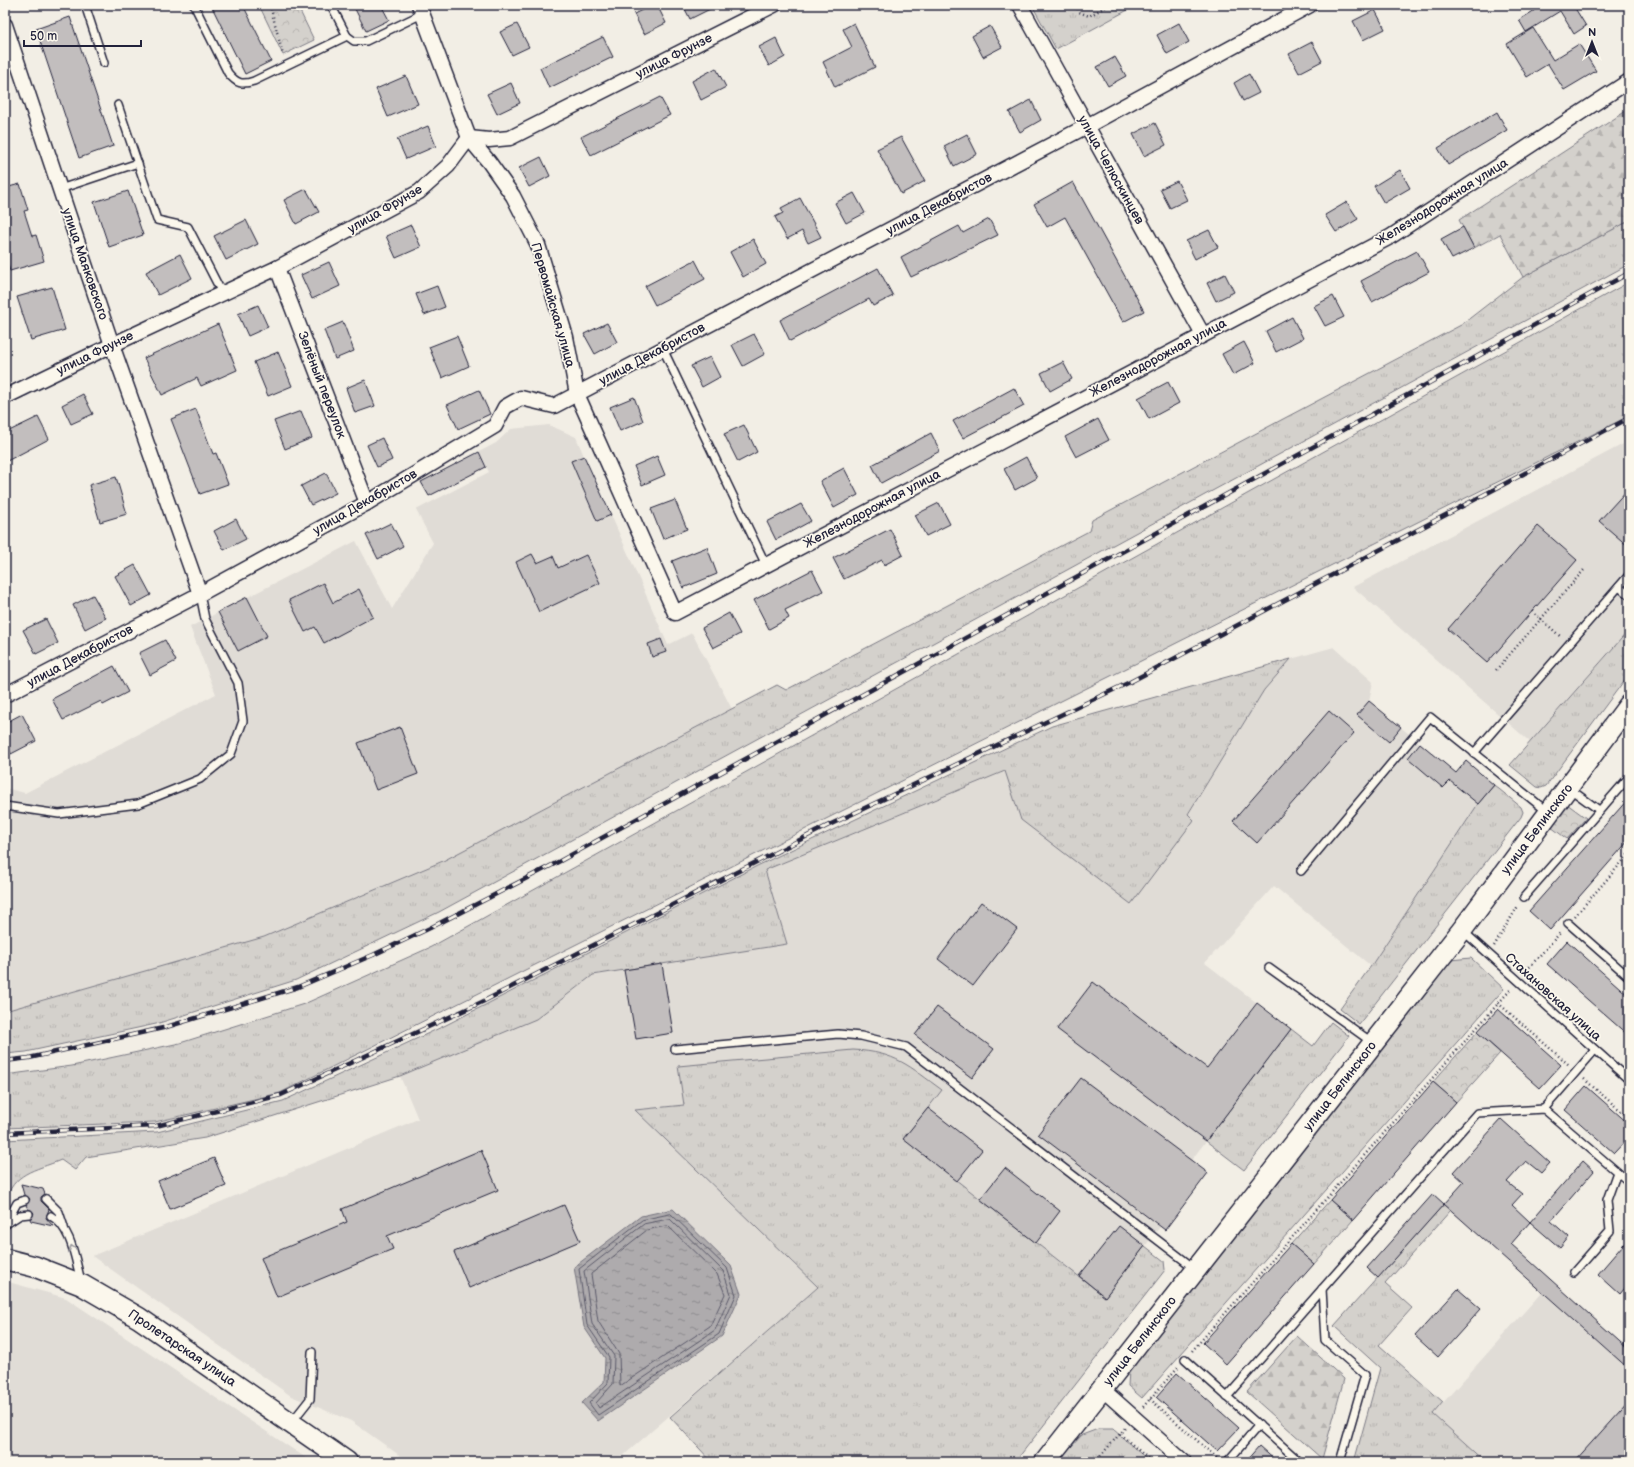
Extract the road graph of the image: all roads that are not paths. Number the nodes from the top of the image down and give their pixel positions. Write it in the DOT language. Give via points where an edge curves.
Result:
graph roads {
  1 [pos="85,5"];
  2 [pos="194,5"];
  3 [pos="331,5"];
  4 [pos="774,5"];
  5 [pos="1020,5"];
  6 [pos="1310,5"];
  7 [pos="420,9"];
  8 [pos="5,24"];
  9 [pos="347,36"];
  10 [pos="104,63"];
  11 [pos="1629,81"];
  12 [pos="118,105"];
  13 [pos="1087,126"];
  14 [pos="469,138"];
  15 [pos="138,163"];
  16 [pos="60,189"];
  17 [pos="277,268"];
  18 [pos="222,293"];
  19 [pos="1203,335"];
  20 [pos="112,344"];
  21 [pos="663,349"];
  22 [pos="577,394"];
  23 [pos="5,397"];
  24 [pos="367,503"];
  25 [pos="766,565"];
  26 [pos="1629,575"];
  27 [pos="1619,587"];
  28 [pos="200,594"];
  29 [pos="1629,595"];
  30 [pos="675,613"];
  31 [pos="5,696"];
  32 [pos="1629,705"];
  33 [pos="1474,752"];
  34 [pos="1629,777"];
  35 [pos="1568,787"];
  36 [pos="5,806"];
  37 [pos="1599,810"];
  38 [pos="1549,813"];
  39 [pos="1301,871"];
  40 [pos="1524,897"];
  41 [pos="1568,923"];
  42 [pos="1462,930"];
  43 [pos="1269,968"];
  44 [pos="1629,977"];
  45 [pos="1373,1043"];
  46 [pos="675,1049"];
  47 [pos="1595,1050"];
  48 [pos="1629,1080"];
  49 [pos="1544,1109"];
  50 [pos="1617,1172"];
  51 [pos="1629,1182"];
  52 [pos="46,1199"];
  53 [pos="25,1200"];
  54 [pos="29,1214"];
  55 [pos="51,1216"];
  56 [pos="5,1225"];
  57 [pos="65,1230"];
  58 [pos="5,1259"];
  59 [pos="1196,1270"];
  60 [pos="1574,1272"];
  61 [pos="82,1285"];
  62 [pos="1322,1290"];
  63 [pos="312,1352"];
  64 [pos="1185,1359"];
  65 [pos="1102,1389"];
  66 [pos="1227,1397"];
  67 [pos="291,1423"];
  68 [pos="1259,1425"];
  69 [pos="346,1462"];
  70 [pos="1045,1462"];
  71 [pos="1184,1462"];
  72 [pos="1226,1462"];
  73 [pos="1300,1462"];
  74 [pos="1340,1462"];
  1 -- 10 [label="lane"];
  2 -- 9 [label="lane" via="228,73 235,82 244,84"];
  3 -- 9 [label="lane"];
  4 -- 14 [label="street, улица Фрунзе" via="510,138"];
  5 -- 13 [label="street, улица Челюскинцев"];
  6 -- 13 [label="street, улица Декабристов"];
  7 -- 9 [label="lane" via="366,41 354,41"];
  7 -- 14 [label="street, Первомайская улица"];
  8 -- 16 [label="street, улица Маяковского"];
  11 -- 19 [label="street, Железнодорожная улица" via="1390,237"];
  12 -- 15 [label="lane"];
  13 -- 19 [label="street, улица Челюскинцев"];
  13 -- 21 [label="street, улица Декабристов"];
  14 -- 17 [label="street, улица Фрунзе" via="448,166 419,192"];
  14 -- 22 [label="street, Первомайская улица" via="513,196 538,245 566,338"];
  15 -- 16 [label="lane"];
  15 -- 18 [label="lane" via="157,220 188,227"];
  16 -- 20 [label="street, улица Маяковского"];
  17 -- 18 [label="street, улица Фрунзе"];
  17 -- 24 [label="street, Зелёный переулок"];
  18 -- 20 [label="street, улица Фрунзе"];
  19 -- 25 [label="street, Железнодорожная улица"];
  20 -- 23 [label="street, улица Фрунзе"];
  20 -- 28 [label="street, улица Маяковского"];
  21 -- 22 [label="street, улица Декабристов"];
  21 -- 25 [label="lane"];
  22 -- 24 [label="street, улица Декабристов" via="554,406 521,398 505,407 496,426"];
  22 -- 30 [label="street, Первомайская улица"];
  24 -- 28 [label="street, улица Декабристов"];
  25 -- 30 [label="street, Железнодорожная улица"];
  26 -- 27 [label="lane"];
  27 -- 29 [label="lane"];
  27 -- 33 [label="lane"];
  28 -- 31 [label="street, улица Декабристов"];
  28 -- 36 [label="lane" via="205,620 238,683 243,722 230,754 200,779 138,804 59,814"];
  32 -- 35 [label="street, улица Белинского"];
  33 -- 38 [label="lane"];
  33 -- 39 [label="lane" via="1430,717"];
  34 -- 37 [label="lane"];
  35 -- 37 [label="lane"];
  35 -- 38 [label="street, улица Белинского"];
  37 -- 40 [label="lane"];
  38 -- 42 [label="street, улица Белинского"];
  41 -- 44 [label="lane"];
  42 -- 45 [label="street, улица Белинского"];
  42 -- 47 [label="lane, Стахановская улица"];
  43 -- 45 [label="lane"];
  45 -- 59 [label="street, улица Белинского"];
  46 -- 59 [label="lane" via="838,1034 861,1036 906,1047"];
  47 -- 48 [label="lane, Стахановская улица"];
  47 -- 49 [label="lane"];
  49 -- 50 [label="lane"];
  49 -- 62 [label="lane" via="1477,1113"];
  50 -- 51 [label="lane"];
  50 -- 60 [label="lane" via="1607,1200 1610,1231"];
  52 -- 57 [label="lane" via="59,1212"];
  53 -- 56 [label="lane" via="17,1203"];
  54 -- 56 [label="lane" via="20,1215"];
  55 -- 57 [label="lane"];
  61 -- 57 [label="lane, one-way"];
  58 -- 61 [label="street, Пролетарская улица" via="36,1267"];
  59 -- 65 [label="street, улица Белинского"];
  61 -- 67 [label="street, Пролетарская улица" via="139,1318"];
  62 -- 66 [label="lane"];
  62 -- 74 [label="lane" via="1325,1340 1365,1375"];
  63 -- 67 [label="lane" via="310,1399"];
  64 -- 66 [label="lane"];
  65 -- 70 [label="street, улица Белинского"];
  65 -- 71 [label="street"];
  66 -- 68 [label="lane"];
  67 -- 69 [label="street, Пролетарская улица"];
  68 -- 72 [label="lane"];
  68 -- 73 [label="lane"];
}
